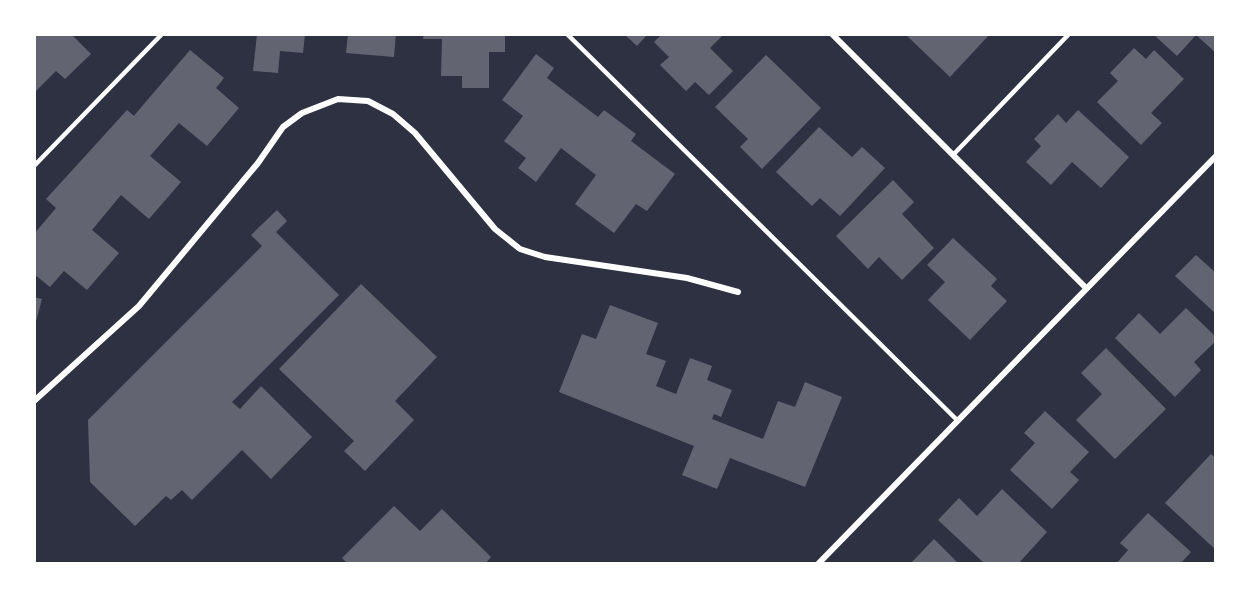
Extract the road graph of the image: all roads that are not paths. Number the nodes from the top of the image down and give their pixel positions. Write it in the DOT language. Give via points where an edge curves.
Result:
graph roads {
  1 [pos="162,34"];
  2 [pos="567,34"];
  3 [pos="832,34"];
  4 [pos="1069,34"];
  5 [pos="952,155"];
  6 [pos="1215,156"];
  7 [pos="34,166"];
  8 [pos="1086,288"];
  9 [pos="738,291"];
  10 [pos="34,401"];
  11 [pos="958,421"];
  12 [pos="818,564"];
  1 -- 7 [label="lane"];
  2 -- 11 [label="lane"];
  3 -- 5 [label="street"];
  4 -- 5 [label="lane"];
  5 -- 8 [label="street"];
  6 -- 8 [label="street"];
  8 -- 11 [label="street"];
  9 -- 10 [label="street" via="687,278 545,257 520,249 495,228 415,133 393,114 368,101 338,99 302,113 283,127 258,163 139,306"];
  11 -- 12 [label="street"];
}
